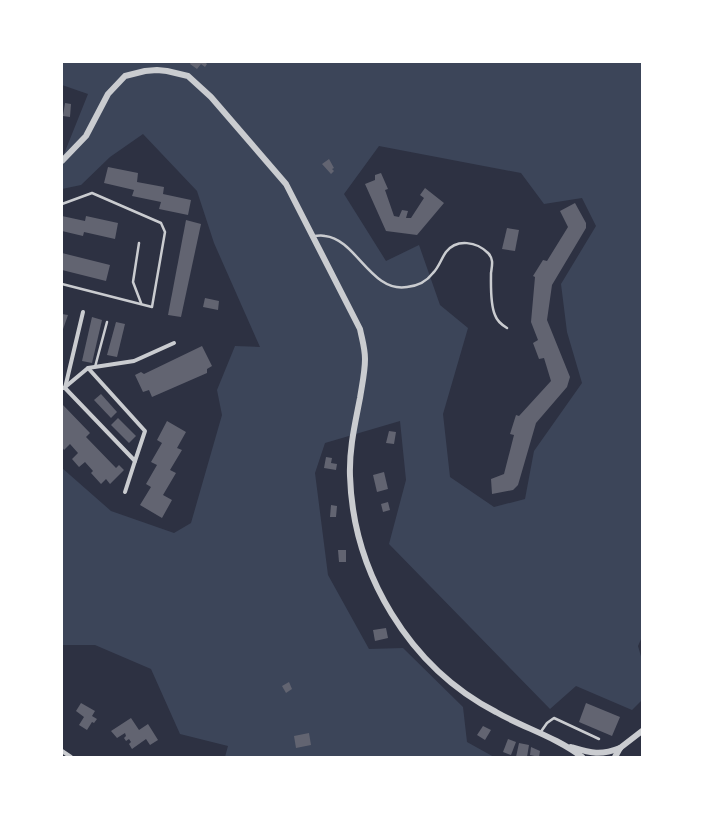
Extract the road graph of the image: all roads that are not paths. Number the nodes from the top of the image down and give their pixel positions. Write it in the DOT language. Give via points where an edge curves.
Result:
graph roads {
  1 [pos="62,161"];
  2 [pos="62,204"];
  3 [pos="313,236"];
  4 [pos="139,243"];
  5 [pos="62,284"];
  6 [pos="142,304"];
  7 [pos="83,312"];
  8 [pos="107,322"];
  9 [pos="507,328"];
  10 [pos="174,343"];
  11 [pos="95,367"];
  12 [pos="88,368"];
  13 [pos="63,388"];
  14 [pos="135,462"];
  15 [pos="125,492"];
  16 [pos="642,731"];
  17 [pos="540,733"];
  18 [pos="599,739"];
  19 [pos="568,746"];
  20 [pos="620,748"];
  21 [pos="62,750"];
  22 [pos="71,757"];
  23 [pos="582,757"];
  24 [pos="615,757"];
  1 -- 3 [label="street" via="86,136 108,94 125,76 146,70 178,73 188,76 211,97 286,184"];
  2 -- 6 [label="lane" via="92,193 161,224 165,232 152,307"];
  3 -- 9 [label="lane" via="325,236 342,243 378,279 406,288 423,282 433,274 446,252 454,245 472,244 482,248 490,254 493,261 491,274 494,315"];
  3 -- 17 [label="street" via="360,329 364,347 365,369 351,443 350,476 360,540 375,582 408,638 438,670 472,698"];
  4 -- 6 [label="lane" via="133,282"];
  5 -- 6 [label="lane"];
  7 -- 13 [label="street"];
  8 -- 11 [label="lane"];
  10 -- 11 [label="street" via="134,361"];
  11 -- 12 [label="street"];
  12 -- 13 [label="street"];
  12 -- 14 [label="street" via="145,431"];
  13 -- 14 [label="street"];
  14 -- 15 [label="street"];
  16 -- 20 [label="street"];
  17 -- 18 [label="lane" via="554,718"];
  17 -- 19 [label="street"];
  19 -- 20 [label="street" via="606,754"];
  19 -- 23 [label="street"];
  20 -- 24 [label="street"];
  21 -- 22 [label="street"];
}
